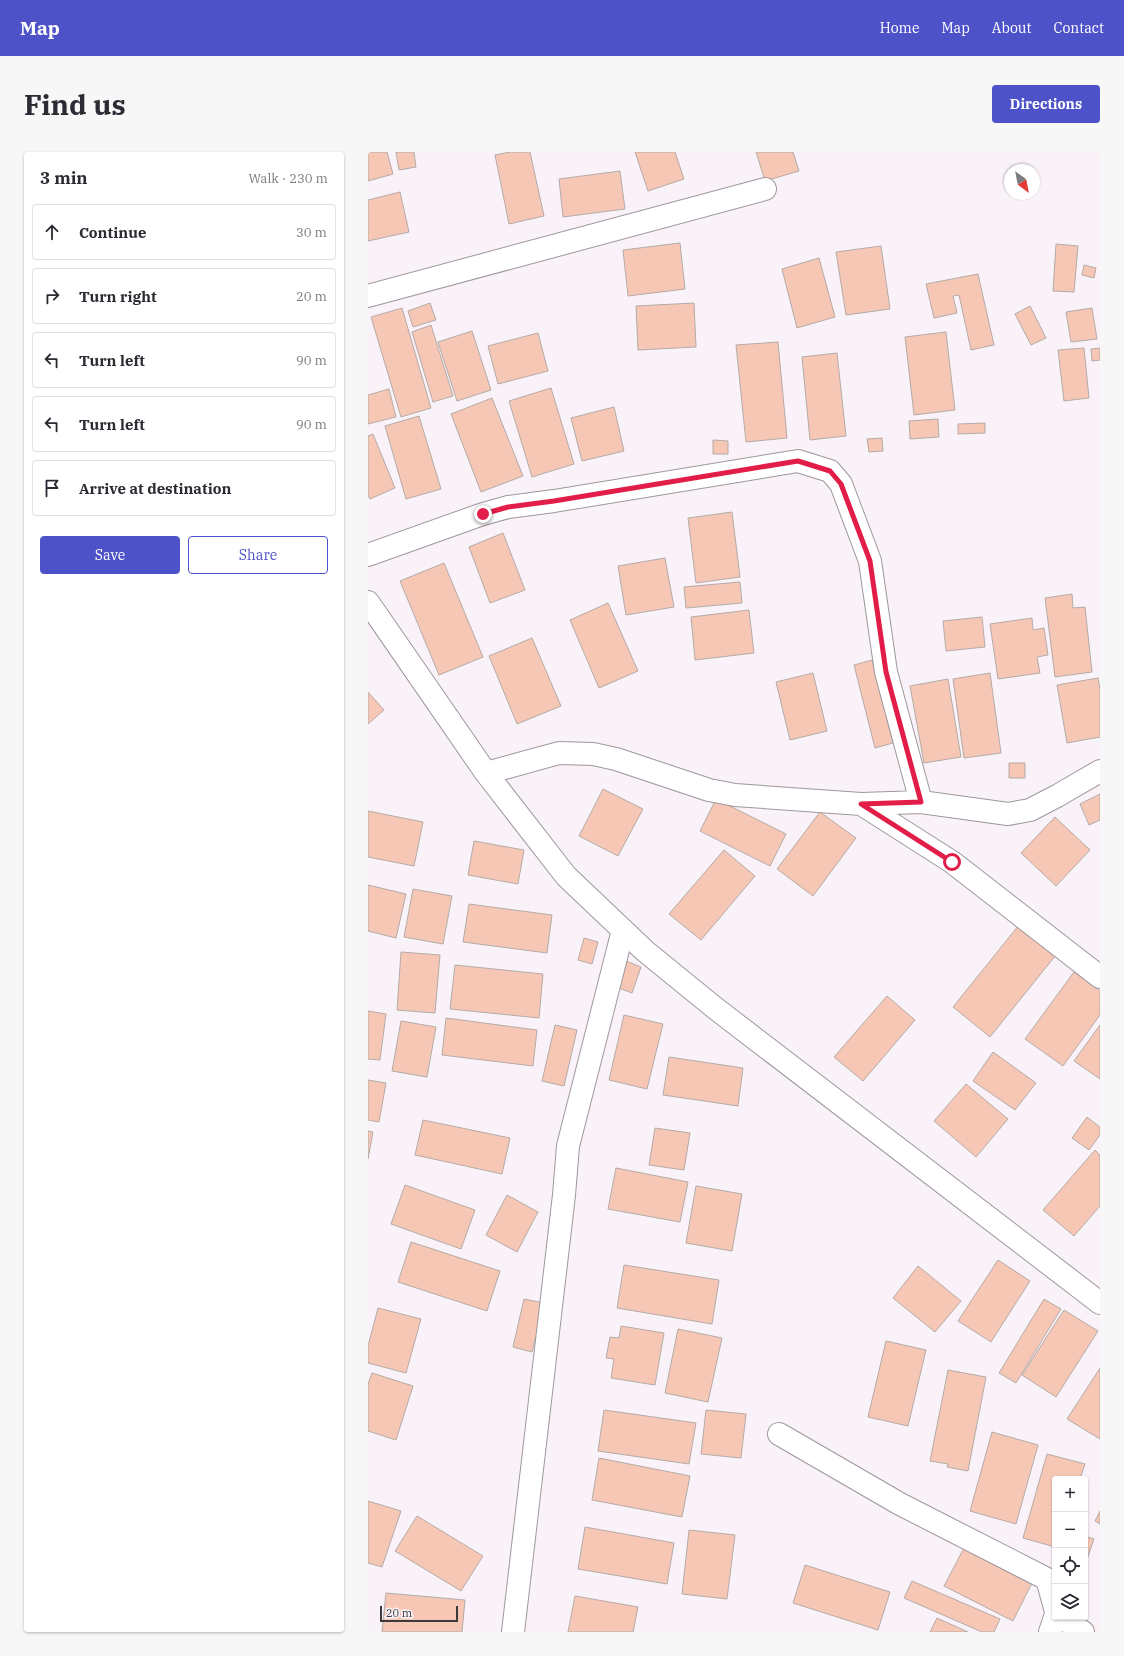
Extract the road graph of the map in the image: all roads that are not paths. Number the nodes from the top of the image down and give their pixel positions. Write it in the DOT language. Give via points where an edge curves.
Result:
graph roads {
  1 [pos="765,189"];
  2 [pos="368,296"];
  3 [pos="368,555"];
  4 [pos="368,602"];
  5 [pos="1100,771"];
  6 [pos="486,773"];
  7 [pos="921,802"];
  8 [pos="861,804"];
  9 [pos="623,930"];
  10 [pos="1100,978"];
  11 [pos="1100,1303"];
  12 [pos="779,1434"];
  13 [pos="1052,1597"];
  14 [pos="1054,1620"];
  15 [pos="1065,1620"];
  16 [pos="513,1632"];
  17 [pos="1050,1632"];
  18 [pos="1083,1632"];
  1 -- 2 [label="street"];
  3 -- 7 [label="street" via="508,507 798,461 830,471 841,484 870,561 886,672"];
  4 -- 6 [label="street"];
  5 -- 7 [label="street" via="1030,810 1008,814"];
  6 -- 8 [label="street" via="559,753 593,754 735,795"];
  6 -- 9 [label="street" via="566,876"];
  7 -- 8 [label="street"];
  8 -- 10 [label="street" via="952,862"];
  9 -- 11 [label="street" via="715,1008"];
  9 -- 16 [label="street" via="568,1146"];
  12 -- 13 [label="street" via="900,1504 1047,1579"];
  14 -- 17 [label="street"];
  15 -- 18 [label="street"];
}
